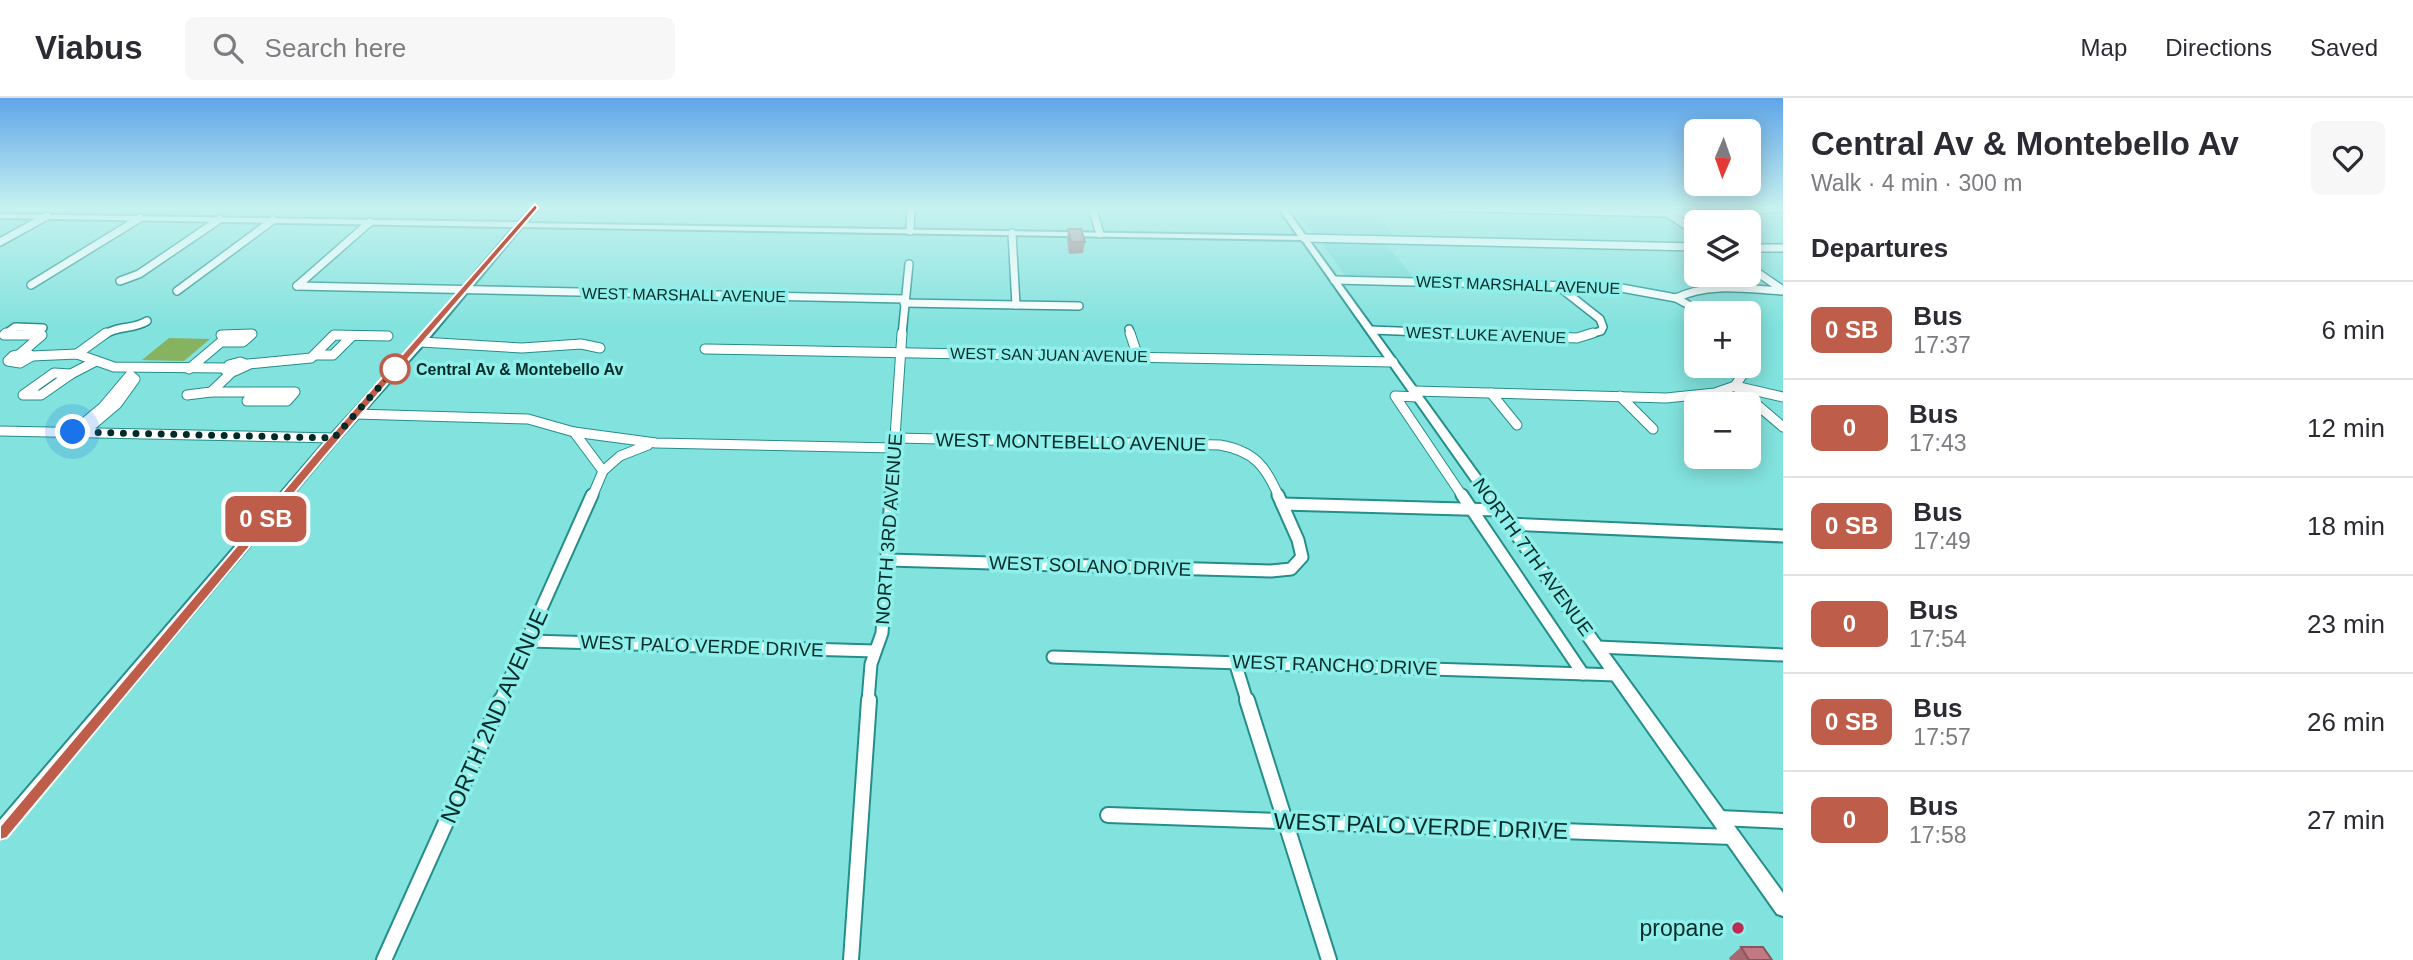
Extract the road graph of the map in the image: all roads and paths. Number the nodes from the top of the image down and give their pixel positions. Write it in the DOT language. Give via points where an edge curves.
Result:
graph roads {
  1 [pos="92,247"];
  2 [pos="178,247"];
  3 [pos="236,247"];
  4 [pos="341,247"];
  5 [pos="501,247"];
  6 [pos="1014,247"];
  7 [pos="1311,247"];
  8 [pos="1761,248"];
  9 [pos="1783,248"];
  10 [pos="909,264"];
  11 [pos="1761,275"];
  12 [pos="1334,280"];
  13 [pos="120,281"];
  14 [pos="31,285"];
  15 [pos="1558,286"];
  16 [pos="1783,290"];
  17 [pos="177,291"];
  18 [pos="464,291"];
  19 [pos="1676,298"];
  20 [pos="904,301"];
  21 [pos="1684,302"];
  22 [pos="1016,305"];
  23 [pos="1079,306"];
  24 [pos="147,321"];
  25 [pos="232,324"];
  26 [pos="1129,329"];
  27 [pos="1371,330"];
  28 [pos="33,335"];
  29 [pos="388,336"];
  30 [pos="421,342"];
  31 [pos="600,348"];
  32 [pos="705,349"];
  33 [pos="900,353"];
  34 [pos="20,354"];
  35 [pos="77,354"];
  36 [pos="32,356"];
  37 [pos="1138,357"];
  38 [pos="96,360"];
  39 [pos="4,361"];
  40 [pos="1393,362"];
  41 [pos="188,369"];
  42 [pos="229,370"];
  43 [pos="132,371"];
  44 [pos="71,374"];
  45 [pos="1740,378"];
  46 [pos="1735,386"];
  47 [pos="211,392"];
  48 [pos="1491,393"];
  49 [pos="254,394"];
  50 [pos="1416,394"];
  51 [pos="187,395"];
  52 [pos="1620,397"];
  53 [pos="1783,397"];
  54 [pos="355,414"];
  55 [pos="1517,425"];
  56 [pos="1783,427"];
  57 [pos="1653,429"];
  58 [pos="0,431"];
  59 [pos="73,432"];
  60 [pos="84,432"];
  61 [pos="574,432"];
  62 [pos="334,438"];
  63 [pos="656,443"];
  64 [pos="895,443"];
  65 [pos="603,471"];
  66 [pos="1282,504"];
  67 [pos="1472,509"];
  68 [pos="1499,510"];
  69 [pos="1509,524"];
  70 [pos="1783,536"];
  71 [pos="888,560"];
  72 [pos="529,640"];
  73 [pos="1597,647"];
  74 [pos="875,651"];
  75 [pos="1783,655"];
  76 [pos="1054,657"];
  77 [pos="1235,662"];
  78 [pos="1583,674"];
  79 [pos="1616,675"];
  80 [pos="1108,816"];
  81 [pos="1719,817"];
  82 [pos="1286,821"];
  83 [pos="1783,821"];
  84 [pos="0,832"];
  85 [pos="1733,837"];
  86 [pos="1783,908"];
  87 [pos="383,960"];
  88 [pos="851,960"];
  89 [pos="1329,960"];
  1 -- 14 [label="street"];
  2 -- 13 [label="street"];
  3 -- 17 [label="street"];
  4 -- 18 [label="street, WEST MARSHALL AVENUE" via="297,286"];
  5 -- 18 [label="main road"];
  6 -- 22 [label="street"];
  7 -- 12 [label="main road, NORTH 7TH AVENUE"];
  8 -- 9 [label="street"];
  10 -- 20 [label="street, NORTH 3RD AVENUE"];
  11 -- 16 [label="street"];
  12 -- 15 [label="street, WEST MARSHALL AVENUE"];
  12 -- 27 [label="main road, NORTH 7TH AVENUE"];
  15 -- 19 [label="street, WEST MARSHALL AVENUE" via="1616,287"];
  15 -- 27 [label="street, WEST LUKE AVENUE" via="1600,319 1601,331 1577,338"];
  16 -- 19 [label="street, WEST MARSHALL AVENUE" via="1704,289"];
  18 -- 20 [label="street, WEST MARSHALL AVENUE"];
  18 -- 30 [label="main road"];
  19 -- 21 [label="street"];
  20 -- 22 [label="street, WEST MARSHALL AVENUE"];
  20 -- 33 [label="street, NORTH 3RD AVENUE"];
  22 -- 23 [label="street, WEST MARSHALL AVENUE"];
  24 -- 35 [label="street" via="136,328 112,329"];
  25 -- 41 [label="street"];
  26 -- 37 [label="street"];
  27 -- 40 [label="main road, NORTH 7TH AVENUE"];
  28 -- 34 [label="street" via="43,337"];
  29 -- 42 [label="street" via="352,335 333,355"];
  30 -- 31 [label="street"];
  30 -- 54 [label="main road"];
  32 -- 33 [label="street, WEST SAN JUAN AVENUE"];
  33 -- 37 [label="street, WEST SAN JUAN AVENUE"];
  33 -- 64 [label="street, NORTH 3RD AVENUE"];
  34 -- 36 [label="street"];
  34 -- 39 [label="street"];
  35 -- 36 [label="street"];
  35 -- 38 [label="street"];
  36 -- 39 [label="street" via="22,362"];
  37 -- 40 [label="street, WEST SAN JUAN AVENUE"];
  38 -- 43 [label="street"];
  38 -- 44 [label="street"];
  40 -- 50 [label="main road, NORTH 7TH AVENUE"];
  41 -- 42 [label="street"];
  41 -- 43 [label="street"];
  42 -- 47 [label="street"];
  43 -- 59 [label="street" via="103,407"];
  43 -- 60 [label="street" via="135,379 127,393"];
  44 -- 44 [label="street" via="41,395 23,395 54,373"];
  45 -- 46 [label="street"];
  46 -- 52 [label="street" via="1685,397"];
  46 -- 53 [label="street"];
  46 -- 56 [label="street"];
  47 -- 49 [label="street"];
  47 -- 51 [label="street"];
  48 -- 50 [label="street"];
  48 -- 52 [label="street"];
  48 -- 55 [label="street"];
  50 -- 67 [label="street" via="1395,396"];
  50 -- 68 [label="main road, NORTH 7TH AVENUE"];
  52 -- 57 [label="street"];
  54 -- 61 [label="street, WEST MONTEBELLO AVENUE" via="509,418"];
  54 -- 62 [label="main road"];
  58 -- 59 [label="street"];
  59 -- 60 [label="street"];
  60 -- 62 [label="street"];
  61 -- 63 [label="street, WEST MONTEBELLO AVENUE"];
  61 -- 65 [label="street"];
  62 -- 84 [label="main road"];
  63 -- 64 [label="street, WEST MONTEBELLO AVENUE"];
  63 -- 65 [label="street" via="620,456"];
  64 -- 66 [label="street, WEST MONTEBELLO AVENUE" via="1220,445 1246,450 1262,462"];
  64 -- 71 [label="street, NORTH 3RD AVENUE"];
  65 -- 72 [label="street, NORTH 2ND AVENUE"];
  66 -- 67 [label="street"];
  66 -- 71 [label="street, WEST SOLANO DRIVE" via="1301,548 1301,557 1291,569"];
  67 -- 68 [label="street"];
  67 -- 78 [label="street"];
  68 -- 69 [label="main road, NORTH 7TH AVENUE"];
  69 -- 70 [label="street"];
  69 -- 73 [label="main road, NORTH 7TH AVENUE"];
  71 -- 74 [label="street, NORTH 3RD AVENUE" via="882,633"];
  72 -- 74 [label="street, WEST PALO VERDE DRIVE"];
  72 -- 87 [label="street, NORTH 2ND AVENUE"];
  73 -- 75 [label="street"];
  73 -- 79 [label="main road, NORTH 7TH AVENUE"];
  74 -- 88 [label="street, NORTH 3RD AVENUE"];
  76 -- 77 [label="street, WEST RANCHO DRIVE"];
  77 -- 78 [label="street, WEST RANCHO DRIVE"];
  77 -- 82 [label="street"];
  78 -- 79 [label="street, WEST RANCHO DRIVE"];
  79 -- 81 [label="main road, NORTH 7TH AVENUE"];
  80 -- 82 [label="street, WEST PALO VERDE DRIVE"];
  81 -- 83 [label="street"];
  81 -- 85 [label="main road, NORTH 7TH AVENUE"];
  82 -- 85 [label="street, WEST PALO VERDE DRIVE"];
  82 -- 89 [label="street"];
  85 -- 86 [label="main road, NORTH 7TH AVENUE"];
}
